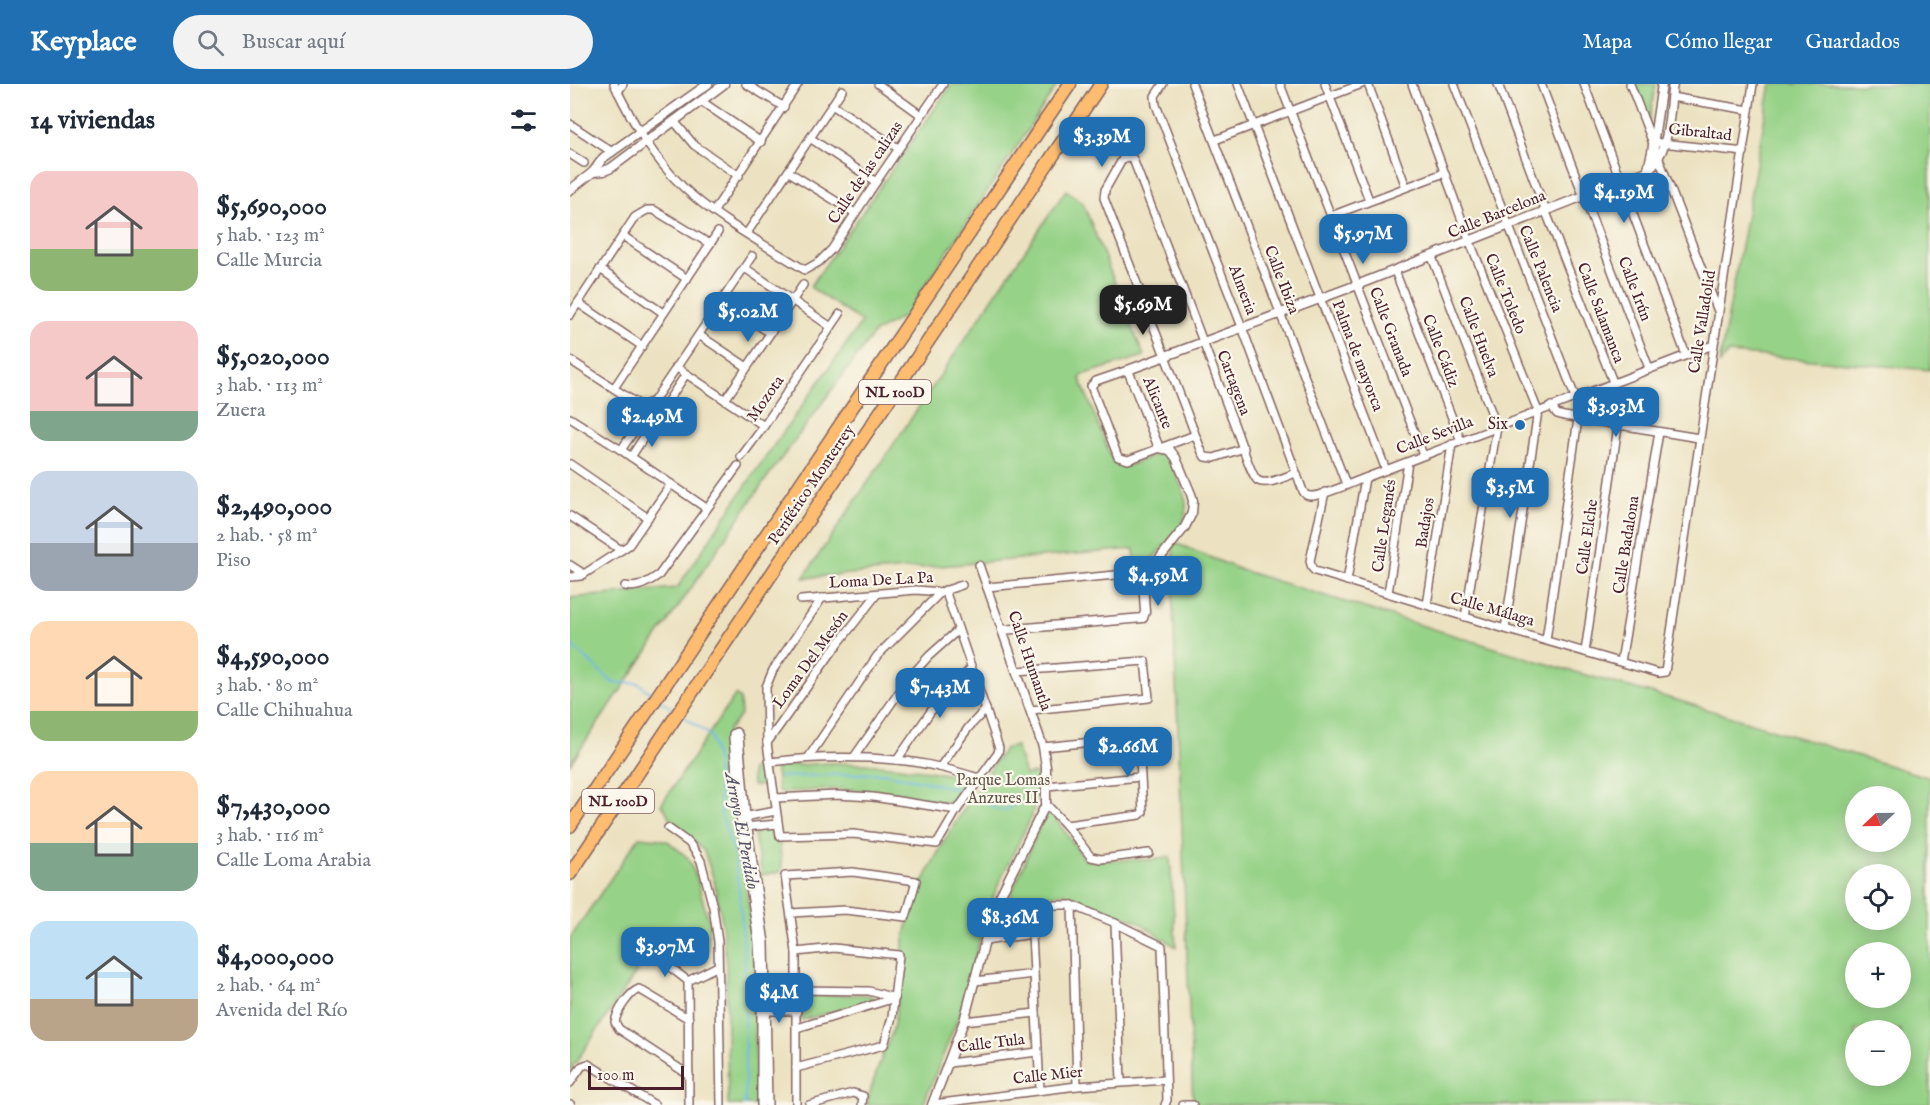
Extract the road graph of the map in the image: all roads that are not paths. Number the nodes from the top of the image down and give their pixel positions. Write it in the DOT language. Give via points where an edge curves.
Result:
graph roads {
  1 [pos="614,84"];
  2 [pos="623,84"];
  3 [pos="708,84"];
  4 [pos="724,84"];
  5 [pos="746,84"];
  6 [pos="798,84"];
  7 [pos="878,84"];
  8 [pos="943,84"];
  9 [pos="1070,84"];
  10 [pos="1101,84"];
  11 [pos="1163,84"];
  12 [pos="1192,84"];
  13 [pos="1238,84"];
  14 [pos="1281,84"];
  15 [pos="1325,84"];
  16 [pos="1362,84"];
  17 [pos="1368,84"];
  18 [pos="1412,84"];
  19 [pos="1454,84"];
  20 [pos="1498,84"];
  21 [pos="1541,84"];
  22 [pos="1584,84"];
  23 [pos="1630,84"];
  24 [pos="1662,84"];
  25 [pos="1673,84"];
  26 [pos="1753,84"];
  27 [pos="842,90"];
  28 [pos="618,92"];
  29 [pos="1330,97"];
  30 [pos="1671,98"];
  31 [pos="701,101"];
  32 [pos="832,105"];
  33 [pos="784,107"];
  34 [pos="1749,110"];
  35 [pos="1291,111"];
  36 [pos="921,115"];
  37 [pos="674,121"];
  38 [pos="570,124"];
  39 [pos="1253,126"];
  40 [pos="640,131"];
  41 [pos="810,138"];
  42 [pos="1215,140"];
  43 [pos="646,141"];
  44 [pos="761,142"];
  45 [pos="1653,142"];
  46 [pos="1666,143"];
  47 [pos="898,148"];
  48 [pos="612,152"];
  49 [pos="1744,152"];
  50 [pos="570,154"];
  51 [pos="1659,158"];
  52 [pos="584,163"];
  53 [pos="1647,171"];
  54 [pos="593,172"];
  55 [pos="789,172"];
  56 [pos="1444,173"];
  57 [pos="739,176"];
  58 [pos="876,182"];
  59 [pos="1622,182"];
  60 [pos="1406,187"];
  61 [pos="570,190"];
  62 [pos="1584,197"];
  63 [pos="1369,200"];
  64 [pos="714,212"];
  65 [pos="1546,212"];
  66 [pos="855,213"];
  67 [pos="1331,216"];
  68 [pos="1508,227"];
  69 [pos="718,232"];
  70 [pos="747,233"];
  71 [pos="623,236"];
  72 [pos="1470,242"];
  73 [pos="710,244"];
  74 [pos="752,256"];
  75 [pos="1432,256"];
  76 [pos="745,268"];
  77 [pos="600,269"];
  78 [pos="1395,271"];
  79 [pos="687,279"];
  80 [pos="803,285"];
  81 [pos="1357,285"];
  82 [pos="1321,298"];
  83 [pos="723,301"];
  84 [pos="793,301"];
  85 [pos="578,303"];
  86 [pos="663,313"];
  87 [pos="1279,313"];
  88 [pos="1719,313"];
  89 [pos="840,314"];
  90 [pos="570,315"];
  91 [pos="831,327"];
  92 [pos="1242,327"];
  93 [pos="770,333"];
  94 [pos="699,334"];
  95 [pos="1203,342"];
  96 [pos="1713,345"];
  97 [pos="642,346"];
  98 [pos="1686,355"];
  99 [pos="1164,356"];
  100 [pos="570,360"];
  101 [pos="676,367"];
  102 [pos="747,367"];
  103 [pos="1649,368"];
  104 [pos="1128,370"];
  105 [pos="686,374"];
  106 [pos="1613,382"];
  107 [pos="614,388"];
  108 [pos="1575,397"];
  109 [pos="725,400"];
  110 [pos="653,402"];
  111 [pos="1551,406"];
  112 [pos="663,407"];
  113 [pos="644,408"];
  114 [pos="1538,411"];
  115 [pos="642,418"];
  116 [pos="570,419"];
  117 [pos="1578,419"];
  118 [pos="651,426"];
  119 [pos="764,426"];
  120 [pos="1618,426"];
  121 [pos="1497,427"];
  122 [pos="1659,432"];
  123 [pos="1196,435"];
  124 [pos="1699,438"];
  125 [pos="1461,441"];
  126 [pos="1452,444"];
  127 [pos="1159,448"];
  128 [pos="1244,448"];
  129 [pos="621,450"];
  130 [pos="1423,455"];
  131 [pos="741,456"];
  132 [pos="631,457"];
  133 [pos="1408,462"];
  134 [pos="570,464"];
  135 [pos="738,466"];
  136 [pos="1386,470"];
  137 [pos="1296,473"];
  138 [pos="1365,478"];
  139 [pos="671,484"];
  140 [pos="1346,484"];
  141 [pos="1302,490"];
  142 [pos="1325,492"];
  143 [pos="706,508"];
  144 [pos="570,516"];
  145 [pos="648,518"];
  146 [pos="621,550"];
  147 [pos="570,565"];
  148 [pos="979,565"];
  149 [pos="584,574"];
  150 [pos="570,577"];
  151 [pos="1143,579"];
  152 [pos="1347,581"];
  153 [pos="962,585"];
  154 [pos="625,586"];
  155 [pos="987,586"];
  156 [pos="943,591"];
  157 [pos="1389,593"];
  158 [pos="877,594"];
  159 [pos="822,598"];
  160 [pos="801,600"];
  161 [pos="1426,605"];
  162 [pos="1465,617"];
  163 [pos="1505,629"];
  164 [pos="958,630"];
  165 [pos="1002,630"];
  166 [pos="1546,640"];
  167 [pos="1585,652"];
  168 [pos="1622,662"];
  169 [pos="971,668"];
  170 [pos="1017,671"];
  171 [pos="1665,672"];
  172 [pos="986,709"];
  173 [pos="1031,710"];
  174 [pos="767,743"];
  175 [pos="1043,747"];
  176 [pos="854,757"];
  177 [pos="808,758"];
  178 [pos="897,760"];
  179 [pos="770,762"];
  180 [pos="940,767"];
  181 [pos="1140,777"];
  182 [pos="979,778"];
  183 [pos="1047,786"];
  184 [pos="775,798"];
  185 [pos="1046,804"];
  186 [pos="957,810"];
  187 [pos="776,811"];
  188 [pos="743,817"];
  189 [pos="778,824"];
  190 [pos="1066,825"];
  191 [pos="570,826"];
  192 [pos="744,827"];
  193 [pos="668,828"];
  194 [pos="1149,853"];
  195 [pos="570,874"];
  196 [pos="1072,905"];
  197 [pos="791,914"];
  198 [pos="1115,923"];
  199 [pos="1032,934"];
  200 [pos="984,941"];
  201 [pos="796,952"];
  202 [pos="657,957"];
  203 [pos="718,966"];
  204 [pos="1034,974"];
  205 [pos="688,981"];
  206 [pos="975,981"];
  207 [pos="797,994"];
  208 [pos="763,998"];
  209 [pos="895,998"];
  210 [pos="764,1011"];
  211 [pos="797,1011"];
  212 [pos="1036,1013"];
  213 [pos="689,1019"];
  214 [pos="964,1022"];
  215 [pos="797,1028"];
  216 [pos="1038,1052"];
  217 [pos="949,1063"];
  218 [pos="796,1068"];
  219 [pos="689,1075"];
  220 [pos="1166,1080"];
  221 [pos="1121,1082"];
  222 [pos="570,1083"];
  223 [pos="1077,1086"];
  224 [pos="1040,1089"];
  225 [pos="655,1105"];
  226 [pos="689,1105"];
  227 [pos="721,1105"];
  228 [pos="761,1105"];
  229 [pos="768,1105"];
  230 [pos="796,1105"];
  231 [pos="809,1105"];
  232 [pos="862,1105"];
  233 [pos="933,1105"];
  234 [pos="1165,1105"];
  235 [pos="1183,1105"];
  236 [pos="1192,1105"];
  1 -- 28 [label="street"];
  2 -- 28 [label="street"];
  3 -- 40 [label="street"];
  4 -- 31 [label="street"];
  5 -- 33 [label="street"];
  6 -- 33 [label="street"];
  7 -- 36 [label="street"];
  8 -- 36 [label="street, Calle de las calizas"];
  9 -- 191 [label="highway, Periférico Monterrey / NL 100D"];
  10 -- 195 [label="highway, Periférico Monterrey / NL 100D"];
  11 -- 92 [label="street, Almeria" via="1154,101"];
  12 -- 42 [label="street, Calle Ibiza"];
  13 -- 39 [label="street, Palma de mayorca"];
  14 -- 35 [label="street, Calle Granada"];
  15 -- 29 [label="street"];
  16 -- 29 [label="street"];
  17 -- 60 [label="street"];
  18 -- 56 [label="street, Calle Toledo"];
  19 -- 68 [label="street, Calle Palencia"];
  20 -- 65 [label="street, Calle Salamanca"];
  21 -- 62 [label="street, Calle Irún"];
  22 -- 59 [label="street"];
  23 -- 45 [label="street"];
  24 -- 45 [label="street"];
  25 -- 30 [label="street, Calle Barcelona"];
  26 -- 34 [label="street, Calle Valladolid"];
  27 -- 32 [label="street"];
  28 -- 40 [label="street"];
  29 -- 35 [label="street"];
  29 -- 63 [label="street"];
  30 -- 34 [label="street"];
  30 -- 46 [label="street, Calle Barcelona"];
  31 -- 37 [label="street"];
  31 -- 44 [label="street"];
  32 -- 41 [label="street"];
  32 -- 47 [label="street"];
  33 -- 44 [label="street"];
  34 -- 49 [label="street, Calle Valladolid"];
  35 -- 39 [label="street"];
  35 -- 67 [label="street, Calle Granada"];
  36 -- 47 [label="street, Calle de las calizas"];
  37 -- 43 [label="street"];
  37 -- 57 [label="street" via="694,145"];
  38 -- 48 [label="street"];
  39 -- 42 [label="street"];
  39 -- 82 [label="street, Palma de mayorca"];
  40 -- 43 [label="street"];
  40 -- 48 [label="street"];
  41 -- 55 [label="street"];
  41 -- 58 [label="street"];
  42 -- 87 [label="street, Calle Ibiza"];
  43 -- 54 [label="street" via="611,168"];
  43 -- 64 [label="street" via="685,189"];
  44 -- 57 [label="street"];
  45 -- 46 [label="street, Gibraltad"];
  45 -- 51 [label="street"];
  45 -- 53 [label="street"];
  46 -- 49 [label="street, Gibraltad"];
  46 -- 51 [label="street, Calle Barcelona"];
  47 -- 58 [label="street, Calle de las calizas"];
  48 -- 54 [label="street"];
  49 -- 88 [label="street, Calle Valladolid"];
  50 -- 52 [label="street"];
  51 -- 53 [label="street, Calle Barcelona"];
  51 -- 88 [label="street"];
  53 -- 59 [label="street, Calle Barcelona"];
  54 -- 61 [label="street"];
  55 -- 66 [label="street"];
  55 -- 70 [label="street"];
  56 -- 60 [label="street"];
  56 -- 72 [label="street, Calle Toledo"];
  57 -- 64 [label="street"];
  58 -- 66 [label="street, Calle de las calizas"];
  59 -- 62 [label="street, Calle Barcelona"];
  59 -- 98 [label="street"];
  60 -- 63 [label="street"];
  62 -- 65 [label="street, Calle Barcelona"];
  62 -- 103 [label="street, Calle Irún"];
  63 -- 67 [label="street"];
  64 -- 70 [label="street"];
  65 -- 68 [label="street, Calle Barcelona"];
  65 -- 106 [label="street, Calle Salamanca"];
  66 -- 70 [label="street, Calle de las calizas" via="826,257 805,270"];
  67 -- 81 [label="street, Calle Granada"];
  68 -- 72 [label="street, Calle Barcelona"];
  68 -- 108 [label="street, Calle Palencia"];
  69 -- 73 [label="street"];
  71 -- 73 [label="street" via="635,217 654,210"];
  71 -- 77 [label="street"];
  71 -- 79 [label="street"];
  72 -- 75 [label="street, Calle Barcelona"];
  72 -- 114 [label="street, Calle Toledo"];
  73 -- 79 [label="street"];
  74 -- 76 [label="street"];
  75 -- 78 [label="street, Calle Barcelona"];
  75 -- 121 [label="street, Calle Huelva"];
  76 -- 83 [label="street"];
  76 -- 84 [label="street"];
  77 -- 85 [label="street"];
  77 -- 86 [label="street"];
  78 -- 81 [label="street, Calle Barcelona"];
  78 -- 125 [label="street, Calle Cádiz"];
  79 -- 86 [label="street"];
  80 -- 84 [label="street"];
  81 -- 82 [label="street, Calle Barcelona"];
  81 -- 130 [label="street, Calle Granada"];
  82 -- 87 [label="street, Calle Barcelona"];
  82 -- 136 [label="street, Palma de mayorca"];
  83 -- 93 [label="street"];
  83 -- 94 [label="street"];
  84 -- 91 [label="street"];
  84 -- 93 [label="street"];
  85 -- 90 [label="street"];
  85 -- 97 [label="street"];
  86 -- 97 [label="street"];
  87 -- 92 [label="street, Calle Barcelona"];
  87 -- 140 [label="street, Calle Ibiza"];
  88 -- 96 [label="street, Calle Valladolid"];
  89 -- 91 [label="street, Mozota"];
  91 -- 119 [label="street, Mozota"];
  92 -- 95 [label="street, Calle Barcelona"];
  92 -- 137 [label="street, Almeria"];
  93 -- 102 [label="street"];
  94 -- 101 [label="street"];
  94 -- 102 [label="street"];
  95 -- 99 [label="street, Calle Barcelona"];
  95 -- 99 [label="street, Cartagena" via="1133,159 1123,158 1105,189 1105,201"];
  95 -- 128 [label="street, Cartagena"];
  96 -- 98 [label="street, Calle Sevilla"];
  96 -- 124 [label="street, Calle Valladolid"];
  97 -- 107 [label="street"];
  98 -- 103 [label="street, Calle Sevilla"];
  99 -- 104 [label="street, Calle Barcelona"];
  99 -- 123 [label="street"];
  100 -- 107 [label="street"];
  101 -- 105 [label="street"];
  101 -- 110 [label="street"];
  102 -- 109 [label="street"];
  103 -- 106 [label="street, Calle Sevilla"];
  104 -- 127 [label="street, Alicante"];
  104 -- 127 [label="street, Calle Barcelona" via="1092,384 1113,447 1120,459 1128,460"];
  105 -- 109 [label="street"];
  105 -- 112 [label="street"];
  106 -- 108 [label="street, Calle Sevilla"];
  107 -- 113 [label="street"];
  108 -- 111 [label="street, Calle Sevilla"];
  109 -- 119 [label="street"];
  110 -- 112 [label="street"];
  110 -- 113 [label="street"];
  111 -- 114 [label="street, Calle Sevilla"];
  111 -- 117 [label="street" via="1557,414"];
  112 -- 118 [label="street" via="663,422"];
  113 -- 115 [label="street"];
  114 -- 121 [label="street, Calle Sevilla"];
  114 -- 163 [label="street"];
  115 -- 118 [label="street"];
  115 -- 129 [label="street"];
  116 -- 129 [label="street"];
  117 -- 120 [label="street"];
  117 -- 166 [label="street"];
  118 -- 132 [label="street"];
  119 -- 131 [label="street, Mozota"];
  120 -- 122 [label="street"];
  120 -- 167 [label="street, Calle Elche"];
  121 -- 125 [label="street, Calle Sevilla"];
  121 -- 162 [label="street"];
  122 -- 124 [label="street"];
  122 -- 168 [label="street, Calle Badalona"];
  123 -- 127 [label="street"];
  123 -- 128 [label="street" via="1203,454 1209,458"];
  124 -- 171 [label="street, Calle Valladolid"];
  125 -- 126 [label="street, Calle Sevilla"];
  126 -- 130 [label="street, Calle Sevilla"];
  126 -- 161 [label="street, Badajos"];
  127 -- 151 [label="street" via="1173,453 1193,507 1185,527"];
  128 -- 137 [label="street, Cartagena" via="1259,482"];
  129 -- 132 [label="street"];
  130 -- 133 [label="street, Calle Sevilla"];
  132 -- 139 [label="street"];
  133 -- 136 [label="street, Calle Sevilla"];
  133 -- 157 [label="street, Calle Leganés"];
  134 -- 145 [label="street"];
  135 -- 143 [label="street"];
  136 -- 138 [label="street, Calle Sevilla"];
  137 -- 141 [label="street, Almeria"];
  138 -- 140 [label="street, Calle Sevilla"];
  138 -- 152 [label="street"];
  139 -- 143 [label="street"];
  139 -- 145 [label="street"];
  140 -- 142 [label="street, Calle Sevilla"];
  141 -- 142 [label="street, Calle Sevilla" via="1309,496"];
  142 -- 152 [label="street, Calle Málaga" via="1310,561 1313,570"];
  143 -- 154 [label="street" via="659,575 641,586"];
  144 -- 146 [label="street"];
  145 -- 146 [label="street"];
  146 -- 149 [label="street"];
  147 -- 149 [label="street"];
  148 -- 155 [label="street, Calle Humantla"];
  149 -- 150 [label="street"];
  151 -- 155 [label="street" via="1137,573"];
  151 -- 165 [label="street" via="1145,612 1140,619"];
  152 -- 157 [label="street, Calle Málaga"];
  153 -- 156 [label="street, Loma De La Pa"];
  155 -- 165 [label="street, Calle Humantla"];
  156 -- 158 [label="street, Loma De La Pa"];
  156 -- 164 [label="street"];
  156 -- 177 [label="street" via="877,656"];
  157 -- 161 [label="street, Calle Málaga"];
  158 -- 159 [label="street, Loma De La Pa"];
  158 -- 174 [label="street, Loma Del Mesón"];
  159 -- 160 [label="street, Loma De La Pa"];
  159 -- 174 [label="street" via="767,680"];
  161 -- 162 [label="street, Calle Málaga"];
  162 -- 163 [label="street, Calle Málaga"];
  163 -- 166 [label="street, Calle Málaga"];
  164 -- 169 [label="street"];
  164 -- 176 [label="street" via="909,678"];
  165 -- 170 [label="street, Calle Humantla"];
  166 -- 167 [label="street, Calle Málaga"];
  167 -- 168 [label="street, Calle Málaga"];
  168 -- 171 [label="street, Calle Málaga"];
  169 -- 172 [label="street"];
  169 -- 178 [label="street" via="937,704"];
  170 -- 173 [label="street, Calle Humantla"];
  170 -- 173 [label="street" via="1144,661 1149,698"];
  172 -- 180 [label="street"];
  172 -- 182 [label="street" via="999,748"];
  173 -- 175 [label="street, Calle Humantla"];
  174 -- 179 [label="street"];
  175 -- 181 [label="street" via="1137,739"];
  175 -- 183 [label="street, Calle Humantla"];
  176 -- 177 [label="street"];
  176 -- 178 [label="street"];
  177 -- 179 [label="street"];
  178 -- 180 [label="street"];
  179 -- 184 [label="street"];
  180 -- 182 [label="street"];
  181 -- 183 [label="street"];
  181 -- 190 [label="street" via="1142,814"];
  182 -- 186 [label="street"];
  183 -- 185 [label="street, Calle Humantla"];
  184 -- 186 [label="street" via="873,797"];
  184 -- 187 [label="street"];
  185 -- 190 [label="street"];
  185 -- 200 [label="street, Calle Humantla" via="1003,890"];
  186 -- 189 [label="street" via="938,844 854,834 780,836"];
  187 -- 188 [label="street"];
  187 -- 189 [label="street"];
  188 -- 188 [label="street" via="739,737 736,732 733,738"];
  188 -- 192 [label="street"];
  189 -- 192 [label="street"];
  190 -- 194 [label="street" via="1096,858"];
  192 -- 208 [label="street"];
  193 -- 203 [label="street" via="689,843 701,861 717,930"];
  196 -- 198 [label="street"];
  196 -- 199 [label="street" via="1034,908"];
  196 -- 223 [label="street"];
  197 -- 197 [label="street" via="785,876 853,872 916,881 906,917 845,910"];
  197 -- 201 [label="street"];
  198 -- 220 [label="street" via="1162,946"];
  198 -- 221 [label="street"];
  199 -- 200 [label="street"];
  199 -- 204 [label="street"];
  200 -- 206 [label="street, Calle Humantla"];
  201 -- 207 [label="street"];
  201 -- 209 [label="street" via="834,948 899,955"];
  202 -- 205 [label="street"];
  203 -- 205 [label="street"];
  203 -- 227 [label="street"];
  204 -- 206 [label="street"];
  204 -- 212 [label="street"];
  205 -- 213 [label="street"];
  206 -- 214 [label="street, Calle Humantla"];
  207 -- 208 [label="street"];
  207 -- 209 [label="street" via="869,991"];
  207 -- 211 [label="street"];
  208 -- 210 [label="street"];
  209 -- 215 [label="street"];
  209 -- 218 [label="street" via="884,1045"];
  210 -- 211 [label="street"];
  210 -- 228 [label="street"];
  210 -- 229 [label="street"];
  211 -- 215 [label="street"];
  212 -- 214 [label="street"];
  212 -- 216 [label="street"];
  213 -- 219 [label="street"];
  213 -- 219 [label="street" via="639,988 633,991 615,1023"];
  214 -- 217 [label="street, Calle Humantla"];
  215 -- 218 [label="street"];
  216 -- 217 [label="street, Calle Tula"];
  216 -- 224 [label="street"];
  217 -- 233 [label="street, Calle Humantla"];
  218 -- 230 [label="street"];
  219 -- 226 [label="street"];
  220 -- 221 [label="street, Calle Mier"];
  220 -- 234 [label="street"];
  221 -- 223 [label="street, Calle Mier"];
  222 -- 225 [label="street" via="584,1065 591,1064"];
  223 -- 224 [label="street, Calle Mier"];
  224 -- 233 [label="street, Calle Mier"];
  231 -- 232 [label="street" via="853,1093 863,1096"];
  235 -- 236 [label="street"];
}
